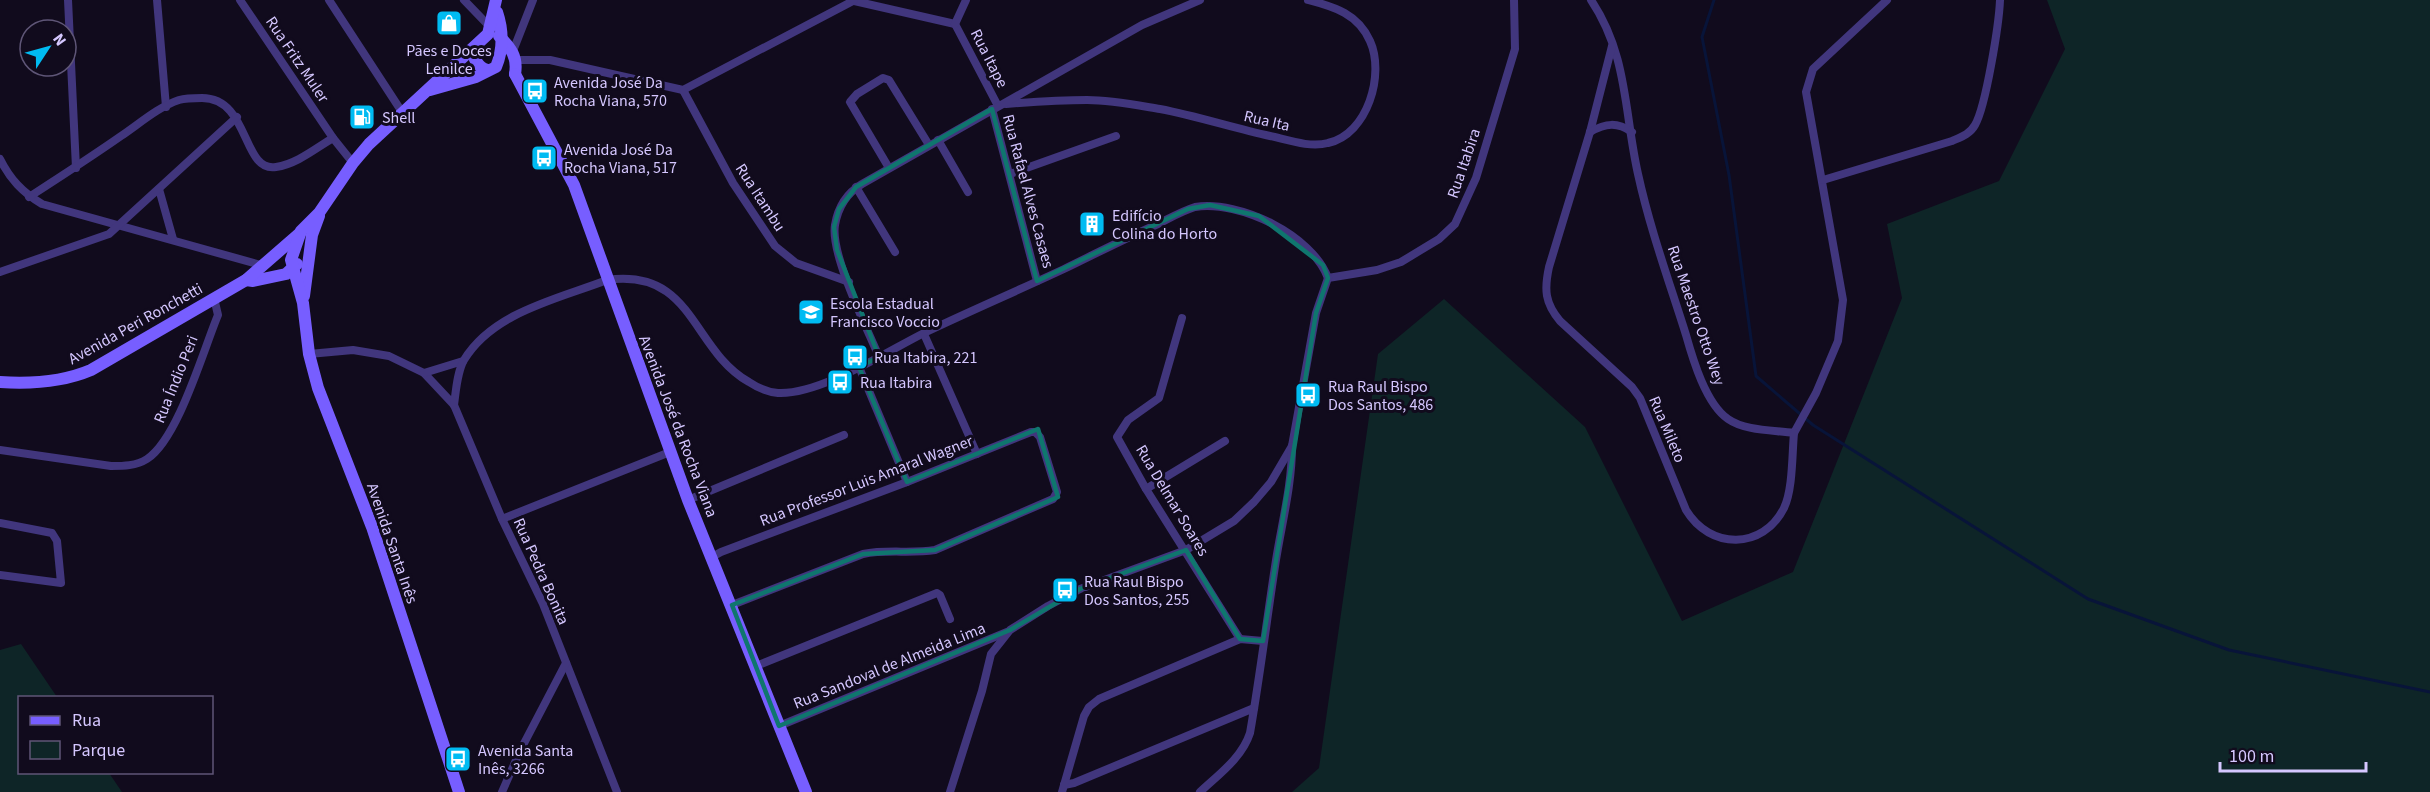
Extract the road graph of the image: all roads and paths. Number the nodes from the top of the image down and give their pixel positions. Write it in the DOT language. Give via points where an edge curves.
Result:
graph roads {
  1 [pos="68,0"];
  2 [pos="157,0"];
  3 [pos="240,0"];
  4 [pos="328,0"];
  5 [pos="464,0"];
  6 [pos="533,0"];
  7 [pos="852,0"];
  8 [pos="966,0"];
  9 [pos="1200,0"];
  10 [pos="1308,0"];
  11 [pos="1514,0"];
  12 [pos="1591,0"];
  13 [pos="1887,0"];
  14 [pos="2000,0"];
  15 [pos="496,4"];
  16 [pos="955,24"];
  17 [pos="491,28"];
  18 [pos="500,37"];
  19 [pos="1613,42"];
  20 [pos="472,49"];
  21 [pos="514,55"];
  22 [pos="492,69"];
  23 [pos="516,74"];
  24 [pos="683,90"];
  25 [pos="428,91"];
  26 [pos="997,106"];
  27 [pos="166,107"];
  28 [pos="402,112"];
  29 [pos="237,117"];
  30 [pos="1590,132"];
  31 [pos="1632,132"];
  32 [pos="1116,136"];
  33 [pos="333,138"];
  34 [pos="938,140"];
  35 [pos="930,145"];
  36 [pos="0,159"];
  37 [pos="353,163"];
  38 [pos="76,168"];
  39 [pos="889,168"];
  40 [pos="1010,174"];
  41 [pos="1822,180"];
  42 [pos="856,187"];
  43 [pos="159,189"];
  44 [pos="968,192"];
  45 [pos="29,197"];
  46 [pos="120,226"];
  47 [pos="307,233"];
  48 [pos="173,239"];
  49 [pos="895,252"];
  50 [pos="295,263"];
  51 [pos="261,265"];
  52 [pos="0,272"];
  53 [pos="308,276"];
  54 [pos="1328,278"];
  55 [pos="246,280"];
  56 [pos="608,280"];
  57 [pos="1037,281"];
  58 [pos="849,282"];
  59 [pos="214,298"];
  60 [pos="303,303"];
  61 [pos="1182,318"];
  62 [pos="924,333"];
  63 [pos="309,354"];
  64 [pos="879,357"];
  65 [pos="463,361"];
  66 [pos="859,367"];
  67 [pos="424,373"];
  68 [pos="0,382"];
  69 [pos="454,405"];
  70 [pos="1794,433"];
  71 [pos="844,435"];
  72 [pos="1225,441"];
  73 [pos="1292,446"];
  74 [pos="0,450"];
  75 [pos="669,452"];
  76 [pos="977,454"];
  77 [pos="908,482"];
  78 [pos="1146,489"];
  79 [pos="688,500"];
  80 [pos="502,519"];
  81 [pos="0,523"];
  82 [pos="1186,550"];
  83 [pos="712,557"];
  84 [pos="0,575"];
  85 [pos="732,605"];
  86 [pos="950,619"];
  87 [pos="1010,630"];
  88 [pos="1240,639"];
  89 [pos="1263,641"];
  90 [pos="566,663"];
  91 [pos="756,666"];
  92 [pos="1254,708"];
  93 [pos="779,726"];
  94 [pos="1063,788"];
  95 [pos="459,792"];
  96 [pos="502,792"];
  97 [pos="617,792"];
  98 [pos="806,792"];
  99 [pos="950,792"];
  100 [pos="1200,792"];
  1 -- 38 [label="street"];
  2 -- 27 [label="street"];
  3 -- 33 [label="street, Rua Fritz Muler"];
  4 -- 28 [label="street"];
  5 -- 17 [label="street"];
  6 -- 21 [label="street"];
  7 -- 16 [label="street"];
  7 -- 24 [label="street"];
  8 -- 16 [label="street"];
  9 -- 26 [label="street, Rua Ita" via="1153,19"];
  10 -- 26 [label="street, Rua Ita" via="1338,9 1356,20 1370,42 1376,64 1364,113 1350,131 1328,144 1293,141 1113,102"];
  11 -- 54 [label="street, Rua Itabira" via="1515,49 1476,178 1455,224 1424,250 1401,262"];
  12 -- 19 [label="street, Rua Maestro Otto Wey"];
  13 -- 41 [label="street" via="1819,63 1809,78 1806,92"];
  14 -- 41 [label="street" via="1986,90 1971,131 1942,144"];
  15 -- 17 [label="main road"];
  15 -- 18 [label="main road"];
  16 -- 26 [label="street, Rua Itape"];
  17 -- 18 [label="main road"];
  17 -- 20 [label="main road"];
  18 -- 21 [label="main road"];
  18 -- 22 [label="main road" via="501,53"];
  19 -- 30 [label="street, Rua Mileto"];
  19 -- 31 [label="street, Rua Maestro Otto Wey"];
  20 -- 22 [label="main road" via="483,69"];
  20 -- 25 [label="main road"];
  21 -- 23 [label="main road"];
  21 -- 24 [label="street"];
  22 -- 23 [label="main road"];
  22 -- 25 [label="main road"];
  23 -- 56 [label="main road, Avenida José da Rocha Viana" via="574,185"];
  24 -- 58 [label="street, Rua Itambu" via="729,176 776,246 796,263"];
  25 -- 28 [label="main road"];
  26 -- 34 [label="street, Rua Ita"];
  26 -- 40 [label="street, Rua Rafael Alves Casaes"];
  27 -- 29 [label="street" via="180,100 206,98 226,106"];
  27 -- 38 [label="street"];
  28 -- 37 [label="main road"];
  29 -- 33 [label="street" via="255,157 271,168 294,161"];
  29 -- 43 [label="street"];
  30 -- 31 [label="street" via="1611,124"];
  30 -- 70 [label="street, Rua Mileto" via="1549,267 1545,298 1560,321 1640,398 1693,522 1713,536 1730,540 1749,537 1770,525 1785,507 1789,492"];
  31 -- 70 [label="street, Rua Maestro Otto Wey" via="1639,180 1658,251 1709,396 1719,411 1737,424"];
  32 -- 40 [label="street"];
  33 -- 37 [label="street, Rua Fritz Muler"];
  34 -- 35 [label="street, Rua Ita"];
  34 -- 44 [label="street"];
  35 -- 39 [label="street, Rua Ita"];
  35 -- 39 [label="street" via="884,78 850,102"];
  36 -- 45 [label="street"];
  37 -- 47 [label="main road"];
  38 -- 45 [label="street"];
  39 -- 42 [label="street, Rua Ita"];
  40 -- 57 [label="street, Rua Rafael Alves Casaes"];
  41 -- 70 [label="street" via="1844,300 1843,317 1827,369"];
  42 -- 49 [label="street"];
  42 -- 58 [label="street, Rua Ita" via="842,203 834,227 837,250"];
  43 -- 46 [label="street"];
  43 -- 48 [label="street"];
  45 -- 46 [label="street"];
  46 -- 48 [label="street"];
  46 -- 52 [label="street" via="101,238"];
  47 -- 50 [label="main road"];
  47 -- 51 [label="main road"];
  47 -- 53 [label="main road, Avenida Santa Inês"];
  48 -- 51 [label="street"];
  50 -- 51 [label="main road"];
  50 -- 53 [label="main road"];
  50 -- 55 [label="main road" via="286,274"];
  50 -- 60 [label="main road, Avenida Santa Inês"];
  51 -- 55 [label="main road"];
  53 -- 60 [label="main road, Avenida Santa Inês"];
  54 -- 57 [label="street" via="1312,253 1265,220 1234,208 1210,205 1188,209"];
  54 -- 73 [label="street" via="1316,313"];
  55 -- 59 [label="main road, Avenida Peri Ronchetti"];
  56 -- 65 [label="street" via="499,323"];
  56 -- 66 [label="street" via="650,283 674,296 727,366 762,390 799,391"];
  56 -- 75 [label="main road, Avenida José da Rocha Viana"];
  57 -- 62 [label="street"];
  58 -- 64 [label="street, Rua Ita"];
  59 -- 68 [label="main road, Avenida Peri Ronchetti" via="73,377"];
  59 -- 74 [label="street, Rua Índio Peri" via="218,315 177,419 147,459 127,466 111,466"];
  60 -- 63 [label="main road, Avenida Santa Inês"];
  61 -- 78 [label="street, Rua Delmar Soares" via="1159,398 1128,420 1117,437"];
  62 -- 64 [label="street"];
  62 -- 76 [label="street"];
  63 -- 67 [label="street" via="369,351"];
  63 -- 95 [label="main road, Avenida Santa Inês" via="323,404 372,527"];
  64 -- 66 [label="street"];
  65 -- 67 [label="street"];
  65 -- 69 [label="street"];
  66 -- 77 [label="street"];
  67 -- 69 [label="street, Rua Pedra Bonita"];
  69 -- 80 [label="street, Rua Pedra Bonita"];
  71 -- 79 [label="street"];
  72 -- 78 [label="street"];
  73 -- 82 [label="street" via="1254,502 1234,520"];
  73 -- 89 [label="street" via="1288,497"];
  75 -- 79 [label="main road, Avenida José da Rocha Viana"];
  75 -- 80 [label="street"];
  76 -- 77 [label="street, Rua Professor Luis Amaral Wagner"];
  76 -- 85 [label="street, Rua Professor Luis Amaral Wagner" via="1035,432 1057,492 1055,497 935,550 863,554"];
  77 -- 83 [label="street, Rua Professor Luis Amaral Wagner"];
  78 -- 82 [label="street, Rua Delmar Soares"];
  79 -- 83 [label="main road, Avenida José da Rocha Viana"];
  80 -- 90 [label="street, Rua Pedra Bonita"];
  81 -- 84 [label="street" via="52,533 57,541 61,583"];
  82 -- 87 [label="street" via="1080,589"];
  82 -- 88 [label="street, Rua Delmar Soares"];
  83 -- 85 [label="main road, Avenida José da Rocha Viana"];
  85 -- 91 [label="main road, Avenida José da Rocha Viana"];
  86 -- 91 [label="street" via="937,593"];
  87 -- 93 [label="street, Rua Sandoval de Almeida Lima"];
  87 -- 99 [label="street" via="992,654"];
  88 -- 89 [label="street"];
  88 -- 94 [label="street" via="1113,692 1089,707"];
  89 -- 92 [label="street"];
  90 -- 96 [label="street"];
  90 -- 97 [label="street, Rua Pedra Bonita"];
  91 -- 93 [label="main road, Avenida José da Rocha Viana"];
  92 -- 94 [label="street"];
  92 -- 100 [label="street" via="1250,733 1242,750"];
  93 -- 98 [label="main road, Avenida José da Rocha Viana"];
}
